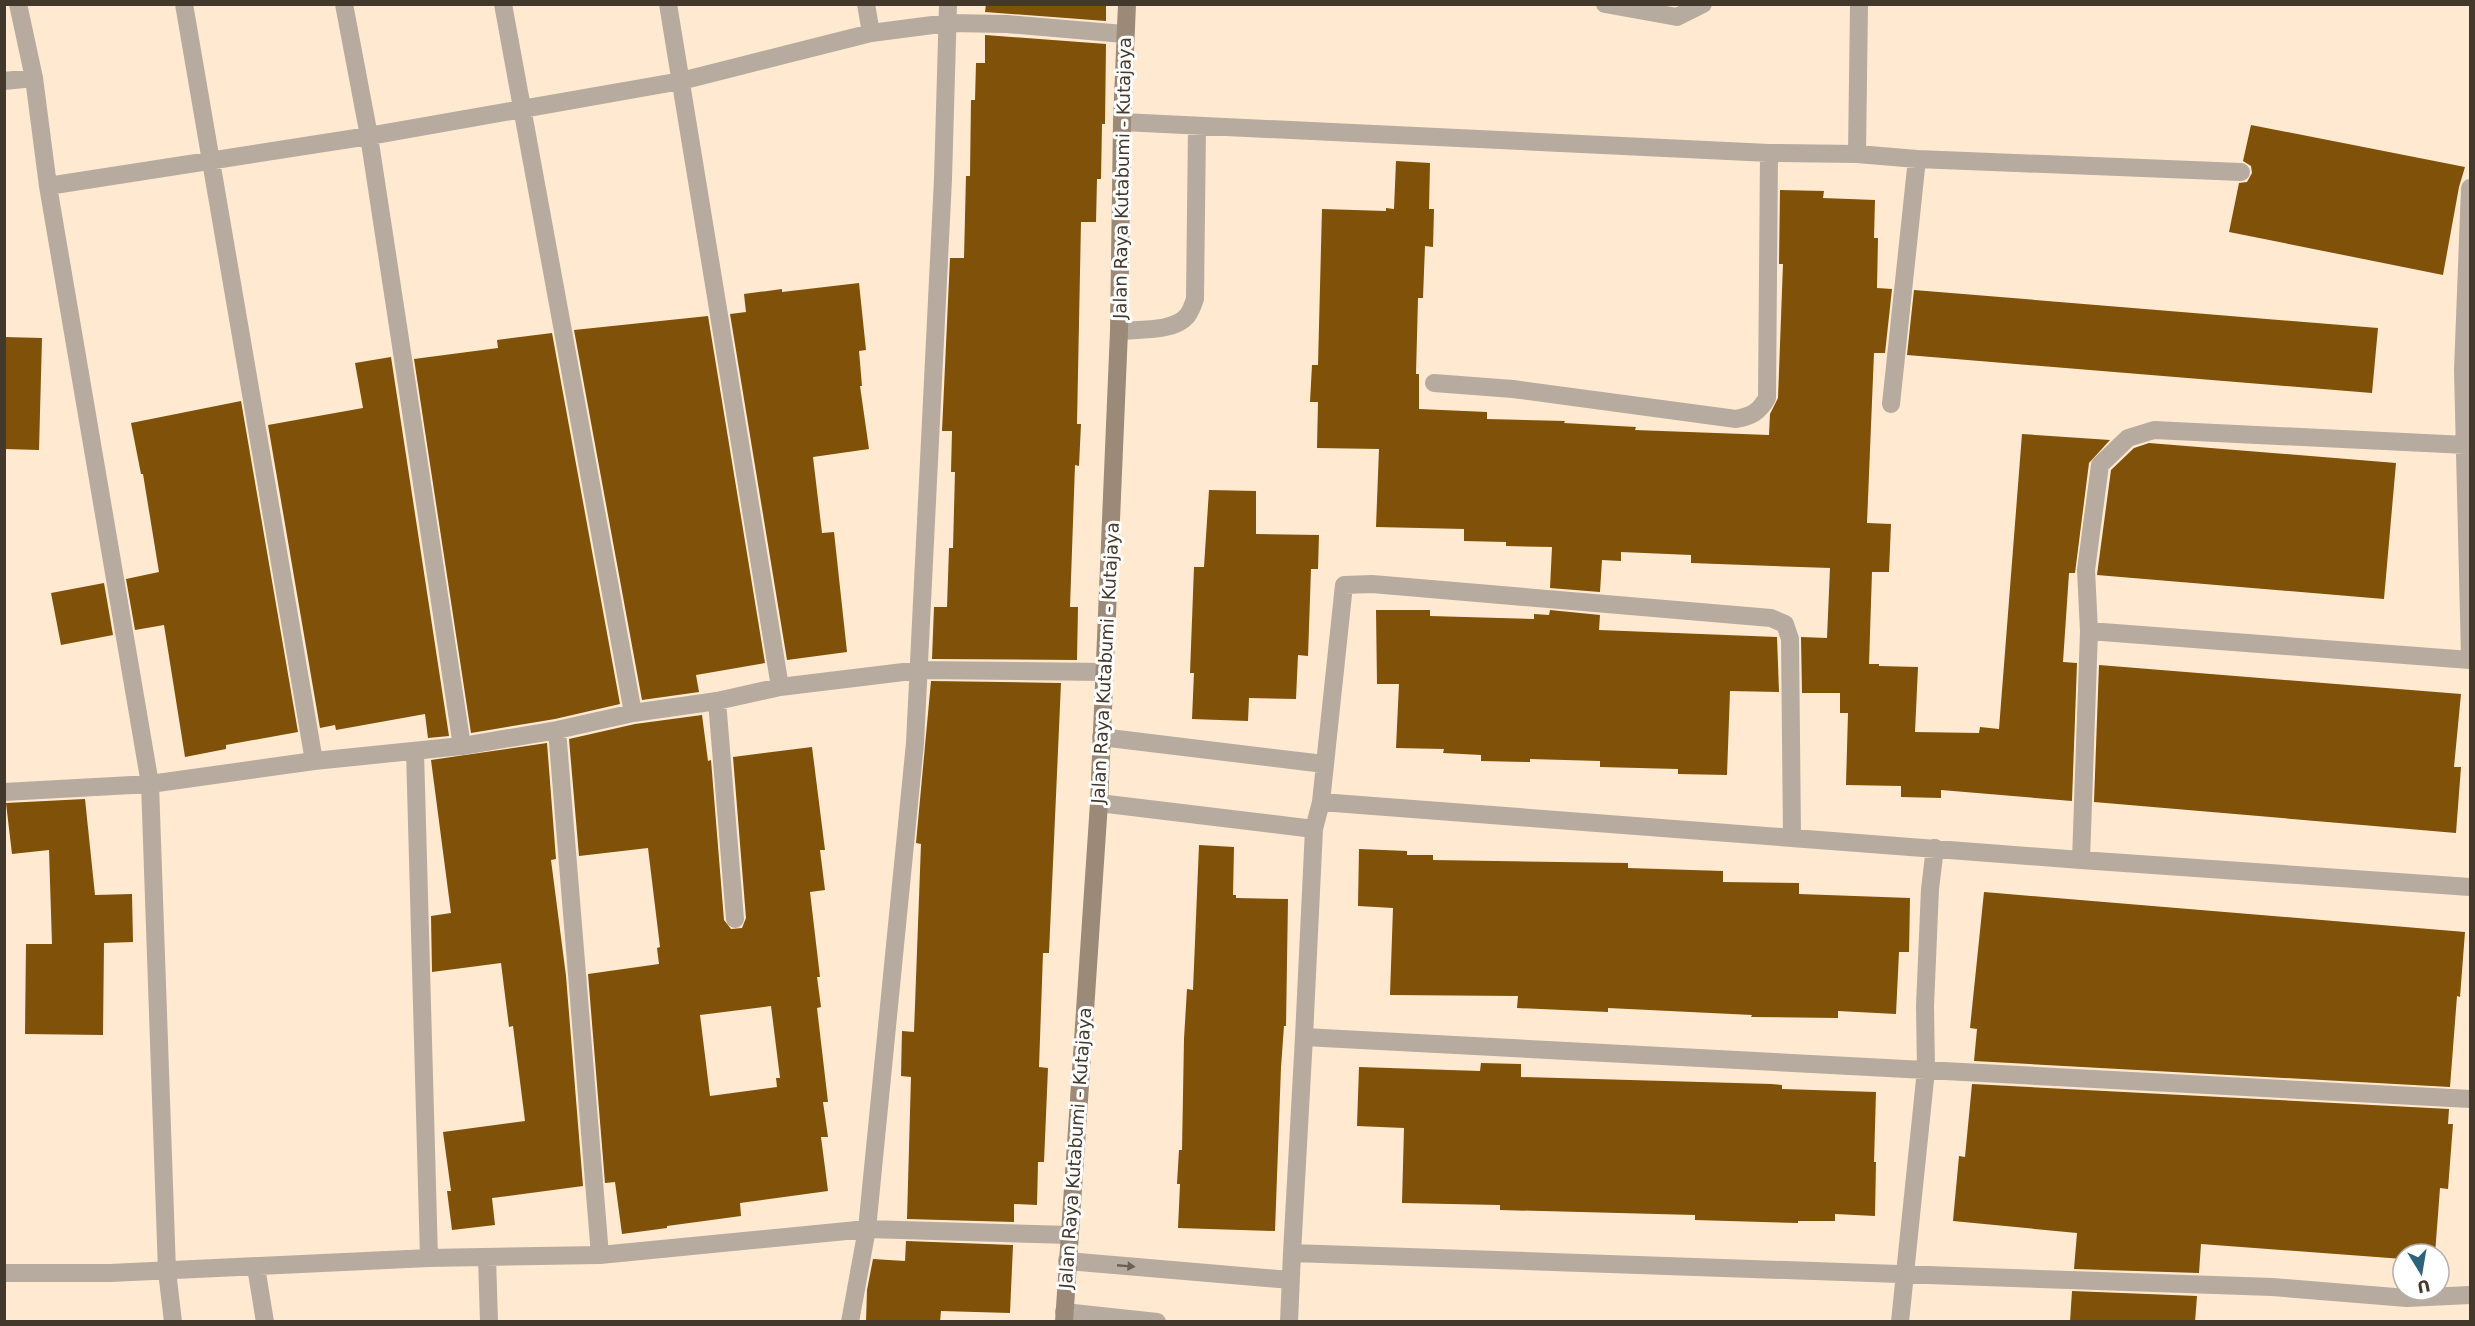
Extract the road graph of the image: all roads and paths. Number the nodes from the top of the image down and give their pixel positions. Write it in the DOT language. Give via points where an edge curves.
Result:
graph roads {
  1 [pos="18,4"];
  2 [pos="184,4"];
  3 [pos="344,4"];
  4 [pos="503,4"];
  5 [pos="668,4"];
  6 [pos="866,4"];
  7 [pos="948,4"];
  8 [pos="1127,4"];
  9 [pos="1605,4"];
  10 [pos="1703,4"];
  11 [pos="1859,4"];
  12 [pos="948,23"];
  13 [pos="871,33"];
  14 [pos="1124,34"];
  15 [pos="34,78"];
  16 [pos="4,81"];
  17 [pos="681,81"];
  18 [pos="521,109"];
  19 [pos="1122,122"];
  20 [pos="1197,126"];
  21 [pos="369,136"];
  22 [pos="1769,153"];
  23 [pos="1857,154"];
  24 [pos="1917,159"];
  25 [pos="210,161"];
  26 [pos="2241,172"];
  27 [pos="48,186"];
  28 [pos="2470,188"];
  29 [pos="1119,331"];
  30 [pos="1434,383"];
  31 [pos="1891,404"];
  32 [pos="2466,445"];
  33 [pos="2089,631"];
  34 [pos="2470,658"];
  35 [pos="920,670"];
  36 [pos="1104,672"];
  37 [pos="780,687"];
  38 [pos="717,701"];
  39 [pos="633,713"];
  40 [pos="557,730"];
  41 [pos="1101,737"];
  42 [pos="462,746"];
  43 [pos="416,751"];
  44 [pos="314,760"];
  45 [pos="1324,764"];
  46 [pos="150,784"];
  47 [pos="4,792"];
  48 [pos="1321,802"];
  49 [pos="1099,803"];
  50 [pos="1314,829"];
  51 [pos="1792,837"];
  52 [pos="1935,848"];
  53 [pos="2081,860"];
  54 [pos="2470,887"];
  55 [pos="735,918"];
  56 [pos="1304,1037"];
  57 [pos="1926,1070"];
  58 [pos="2470,1099"];
  59 [pos="867,1229"];
  60 [pos="1070,1235"];
  61 [pos="1292,1253"];
  62 [pos="600,1255"];
  63 [pos="487,1257"];
  64 [pos="429,1258"];
  65 [pos="1067,1261"];
  66 [pos="256,1267"];
  67 [pos="167,1271"];
  68 [pos="4,1273"];
  69 [pos="1904,1273"];
  70 [pos="1290,1280"];
  71 [pos="2470,1295"];
  72 [pos="1064,1317"];
  73 [pos="173,1322"];
  74 [pos="265,1322"];
  75 [pos="489,1322"];
  76 [pos="850,1322"];
  77 [pos="1157,1322"];
  78 [pos="1289,1322"];
  79 [pos="1900,1322"];
  1 -- 15 [label="street"];
  2 -- 25 [label="street"];
  3 -- 21 [label="street"];
  4 -- 18 [label="street"];
  5 -- 17 [label="street"];
  6 -- 13 [label="street"];
  7 -- 12 [label="street"];
  8 -- 14 [label="street, Jalan Raya Kutabumi - Kutajaya"];
  9 -- 10 [label="street" via="1677,17"];
  11 -- 23 [label="street"];
  12 -- 13 [label="street"];
  12 -- 14 [label="street"];
  12 -- 35 [label="street"];
  13 -- 17 [label="street"];
  14 -- 19 [label="street, Jalan Raya Kutabumi - Kutajaya"];
  15 -- 16 [label="street"];
  15 -- 27 [label="street"];
  17 -- 18 [label="street"];
  17 -- 37 [label="street"];
  18 -- 21 [label="street"];
  18 -- 39 [label="street"];
  19 -- 20 [label="street"];
  19 -- 29 [label="street, Jalan Raya Kutabumi - Kutajaya"];
  20 -- 22 [label="street"];
  20 -- 29 [label="street" via="1195,299 1181,322"];
  21 -- 25 [label="street"];
  21 -- 42 [label="street"];
  22 -- 23 [label="street"];
  22 -- 30 [label="street" via="1767,398 1760,410 1736,419 1513,389"];
  23 -- 24 [label="street"];
  24 -- 26 [label="street"];
  24 -- 31 [label="street"];
  25 -- 27 [label="street"];
  25 -- 44 [label="street"];
  27 -- 46 [label="street"];
  28 -- 32 [label="street" via="2463,370"];
  29 -- 36 [label="street, Jalan Raya Kutabumi - Kutajaya"];
  32 -- 33 [label="street" via="2154,430 2128,438 2100,465 2086,570"];
  32 -- 34 [label="street"];
  33 -- 34 [label="street"];
  33 -- 53 [label="street"];
  35 -- 36 [label="street"];
  35 -- 37 [label="street"];
  35 -- 59 [label="street"];
  36 -- 41 [label="street, Jalan Raya Kutabumi - Kutajaya"];
  37 -- 38 [label="street"];
  38 -- 39 [label="street"];
  38 -- 55 [label="street"];
  39 -- 40 [label="street"];
  40 -- 42 [label="street"];
  40 -- 62 [label="street"];
  41 -- 45 [label="street"];
  41 -- 49 [label="street, Jalan Raya Kutabumi - Kutajaya"];
  42 -- 43 [label="street"];
  43 -- 44 [label="street"];
  43 -- 64 [label="street"];
  44 -- 46 [label="street"];
  45 -- 48 [label="street"];
  45 -- 51 [label="street" via="1344,585 1372,584 1771,618 1785,624 1790,639"];
  46 -- 47 [label="street"];
  46 -- 67 [label="street"];
  48 -- 50 [label="street"];
  48 -- 51 [label="street"];
  49 -- 50 [label="street"];
  49 -- 60 [label="street, Jalan Raya Kutabumi - Kutajaya"];
  50 -- 56 [label="street"];
  51 -- 52 [label="street"];
  52 -- 53 [label="street"];
  52 -- 57 [label="street" via="1925,1006"];
  53 -- 54 [label="street"];
  56 -- 57 [label="street"];
  56 -- 61 [label="street"];
  57 -- 58 [label="street"];
  57 -- 69 [label="street"];
  59 -- 60 [label="street"];
  59 -- 62 [label="street"];
  59 -- 76 [label="street"];
  60 -- 65 [label="street, Jalan Raya Kutabumi - Kutajaya"];
  61 -- 69 [label="street"];
  61 -- 70 [label="street"];
  62 -- 63 [label="street"];
  63 -- 64 [label="street"];
  63 -- 75 [label="street"];
  64 -- 66 [label="street"];
  65 -- 70 [label="street, one-way"];
  65 -- 72 [label="street, Jalan Raya Kutabumi - Kutajaya"];
  66 -- 67 [label="street"];
  66 -- 74 [label="street"];
  67 -- 68 [label="street"];
  67 -- 73 [label="street"];
  69 -- 71 [label="street" via="2272,1287 2407,1298"];
  69 -- 79 [label="street"];
  70 -- 78 [label="street"];
  72 -- 77 [label="street"];
}
